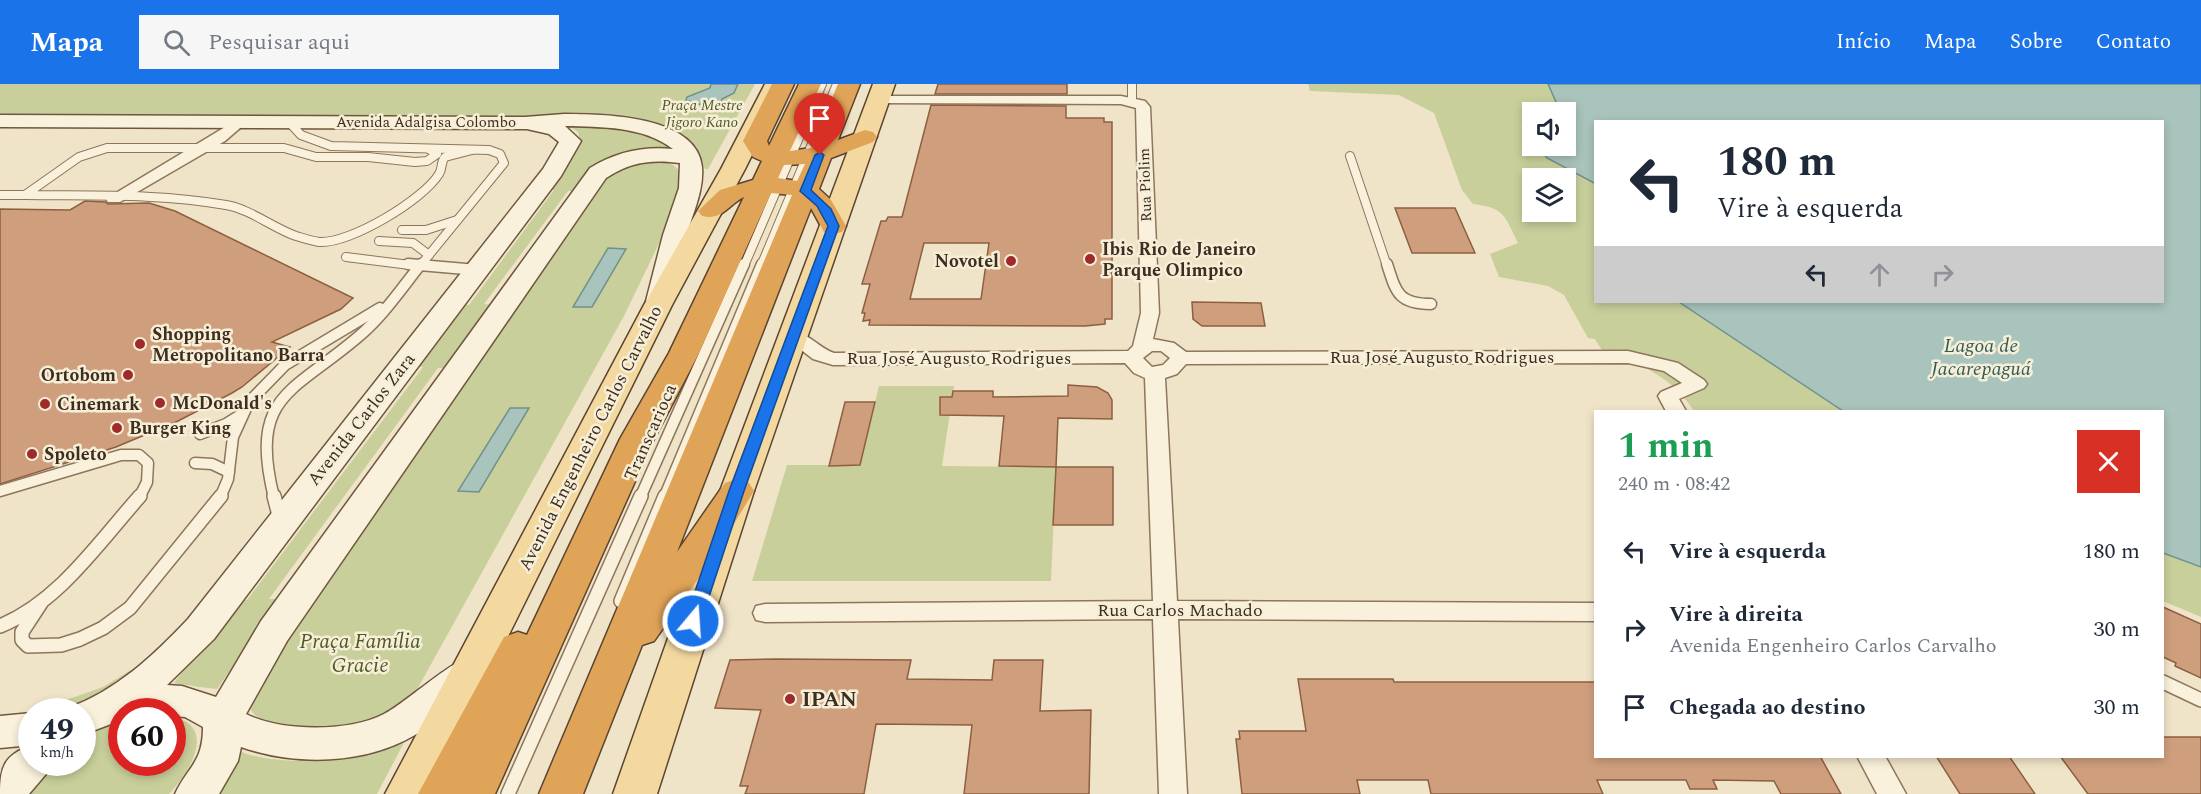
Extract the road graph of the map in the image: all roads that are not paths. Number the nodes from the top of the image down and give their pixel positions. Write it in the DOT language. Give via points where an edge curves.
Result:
graph roads {
  1 [pos="776,84"];
  2 [pos="783,84"];
  3 [pos="810,84"];
  4 [pos="822,84"];
  5 [pos="837,84"];
  6 [pos="849,84"];
  7 [pos="881,92"];
  8 [pos="1132,92"];
  9 [pos="0,121"];
  10 [pos="240,122"];
  11 [pos="289,122"];
  12 [pos="525,123"];
  13 [pos="865,137"];
  14 [pos="203,148"];
  15 [pos="429,149"];
  16 [pos="472,150"];
  17 [pos="1350,156"];
  18 [pos="690,158"];
  19 [pos="415,162"];
  20 [pos="442,170"];
  21 [pos="792,172"];
  22 [pos="0,195"];
  23 [pos="25,195"];
  24 [pos="118,197"];
  25 [pos="711,211"];
  26 [pos="457,220"];
  27 [pos="833,226"];
  28 [pos="402,230"];
  29 [pos="379,241"];
  30 [pos="429,255"];
  31 [pos="346,256"];
  32 [pos="418,267"];
  33 [pos="477,270"];
  34 [pos="392,299"];
  35 [pos="1431,304"];
  36 [pos="658,305"];
  37 [pos="792,336"];
  38 [pos="1137,352"];
  39 [pos="1180,358"];
  40 [pos="1155,373"];
  41 [pos="1675,410"];
  42 [pos="243,413"];
  43 [pos="200,434"];
  44 [pos="638,439"];
  45 [pos="195,462"];
  46 [pos="229,472"];
  47 [pos="0,491"];
  48 [pos="737,491"];
  49 [pos="281,523"];
  50 [pos="41,603"];
  51 [pos="617,610"];
  52 [pos="1166,610"];
  53 [pos="1594,612"];
  54 [pos="765,613"];
  55 [pos="0,626"];
  56 [pos="468,674"];
  57 [pos="2164,682"];
  58 [pos="600,696"];
  59 [pos="2201,700"];
  60 [pos="96,713"];
  61 [pos="96,717"];
  62 [pos="222,721"];
  63 [pos="18,730"];
  64 [pos="0,732"];
  65 [pos="1872,758"];
  66 [pos="20,776"];
  67 [pos="9,794"];
  68 [pos="195,794"];
  69 [pos="407,794"];
  70 [pos="440,794"];
  71 [pos="473,794"];
  72 [pos="508,794"];
  73 [pos="561,794"];
  74 [pos="635,794"];
  75 [pos="1173,794"];
  76 [pos="1892,794"];
  1 -- 25 [label="main road, Avenida Engenheiro Carlos Carvalho"];
  2 -- 21 [label="highway" via="755,141 756,148"];
  3 -- 21 [label="highway"];
  4 -- 21 [label="lane, Transcarioca"];
  5 -- 21 [label="lane, Transcarioca"];
  6 -- 21 [label="highway"];
  7 -- 8 [label="street"];
  7 -- 13 [label="main road"];
  8 -- 38 [label="street, Rua Piolim" via="1143,107 1150,313"];
  9 -- 10 [label="street, Avenida Adalgisa Colombo"];
  10 -- 11 [label="street, Avenida Adalgisa Colombo"];
  10 -- 14 [label="street"];
  11 -- 12 [label="street, Avenida Adalgisa Colombo"];
  11 -- 15 [label="lane" via="315,143"];
  12 -- 18 [label="street, Avenida Adalgisa Colombo" via="584,121 644,127 677,141"];
  12 -- 33 [label="street, Avenida Carlos Zara" via="556,129 570,141 553,171"];
  13 -- 21 [label="highway"];
  13 -- 27 [label="main road"];
  14 -- 19 [label="lane" via="284,148 316,157"];
  14 -- 23 [label="lane" via="94,150"];
  14 -- 24 [label="street"];
  15 -- 16 [label="lane"];
  15 -- 19 [label="lane" via="435,156"];
  16 -- 20 [label="lane" via="451,154 440,164"];
  16 -- 26 [label="lane" via="500,154 504,163"];
  17 -- 35 [label="lane" via="1396,291 1404,300"];
  18 -- 36 [label="street" via="689,189"];
  18 -- 62 [label="street" via="667,154 632,156 598,173 274,631"];
  19 -- 20 [label="lane"];
  20 -- 24 [label="lane" via="394,214 363,230 320,242 296,236 229,205 184,198"];
  21 -- 25 [label="highway" via="730,194"];
  21 -- 27 [label="highway" via="821,203"];
  21 -- 44 [label="highway" via="684,353"];
  21 -- 51 [label="lane, Transcarioca"];
  21 -- 58 [label="highway"];
  21 -- 72 [label="lane, Transcarioca"];
  22 -- 23 [label="lane"];
  23 -- 24 [label="lane"];
  25 -- 36 [label="main road, Avenida Engenheiro Carlos Carvalho"];
  26 -- 28 [label="lane" via="426,230"];
  26 -- 30 [label="lane"];
  27 -- 37 [label="main road"];
  29 -- 30 [label="lane" via="414,243 424,246"];
  30 -- 32 [label="lane"];
  31 -- 32 [label="lane"];
  32 -- 33 [label="lane"];
  32 -- 34 [label="lane"];
  33 -- 49 [label="street, Avenida Carlos Zara"];
  34 -- 42 [label="lane" via="285,365"];
  34 -- 49 [label="lane" via="354,341 303,377 268,424 270,477"];
  36 -- 56 [label="main road, Avenida Engenheiro Carlos Carvalho"];
  37 -- 38 [label="street, Rua José Augusto Rodrigues" via="820,355 833,358"];
  37 -- 48 [label="main road"];
  38 -- 39 [label="street" via="1150,345 1168,347"];
  38 -- 40 [label="street" via="1134,363 1138,368"];
  39 -- 40 [label="street" via="1172,370"];
  39 -- 41 [label="street, Rua José Augusto Rodrigues" via="1628,357 1671,367 1697,384 1668,396"];
  40 -- 52 [label="street"];
  42 -- 43 [label="lane"];
  42 -- 46 [label="lane" via="233,437"];
  44 -- 70 [label="highway" via="612,469"];
  44 -- 71 [label="highway"];
  45 -- 46 [label="lane"];
  46 -- 50 [label="lane" via="219,501 129,608 103,628 61,645 28,646 22,640 22,632"];
  47 -- 50 [label="lane" via="121,455 139,455 148,463 147,482 140,496"];
  48 -- 58 [label="highway" via="700,549 636,635"];
  48 -- 74 [label="main road"];
  49 -- 60 [label="street, Avenida Carlos Zara" via="178,655"];
  50 -- 55 [label="lane" via="15,622"];
  52 -- 53 [label="street, Rua Carlos Machado"];
  52 -- 54 [label="street, Rua Carlos Machado"];
  52 -- 75 [label="street"];
  56 -- 62 [label="street" via="389,730 364,737 320,742 272,741"];
  56 -- 69 [label="main road, Avenida Engenheiro Carlos Carvalho"];
  57 -- 59 [label="lane"];
  58 -- 73 [label="highway"];
  61 -- 62 [label="street" via="161,699 184,701"];
  62 -- 68 [label="street" via="224,746 217,764"];
  63 -- 64 [label="street"];
  65 -- 76 [label="street"];
  66 -- 67 [label="street"];
}
